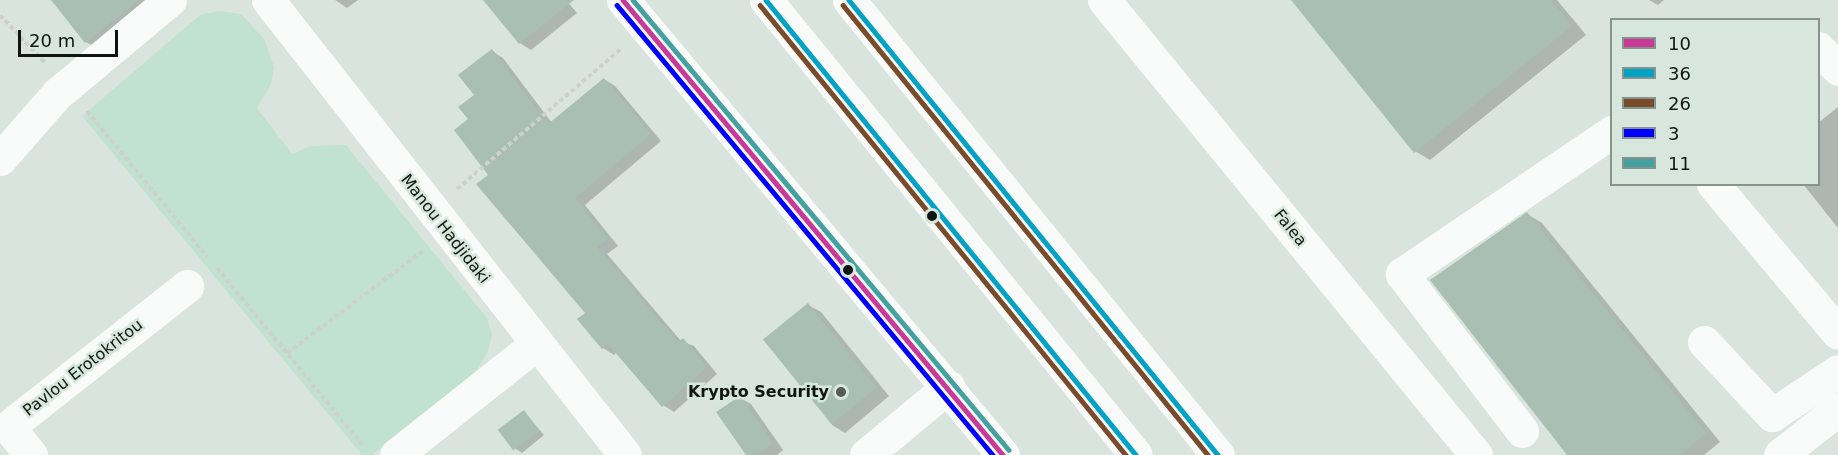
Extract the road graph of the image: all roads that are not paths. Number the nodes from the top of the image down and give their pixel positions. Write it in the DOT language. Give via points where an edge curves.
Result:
graph roads {
  1 [pos="170,0"];
  2 [pos="268,0"];
  3 [pos="622,0"];
  4 [pos="766,0"];
  5 [pos="849,0"];
  6 [pos="1104,0"];
  7 [pos="1820,50"];
  8 [pos="1838,69"];
  9 [pos="1610,133"];
  10 [pos="0,159"];
  11 [pos="1715,186"];
  12 [pos="187,286"];
  13 [pos="1838,333"];
  14 [pos="1704,342"];
  15 [pos="535,345"];
  16 [pos="1838,371"];
  17 [pos="948,387"];
  18 [pos="1838,409"];
  19 [pos="1522,431"];
  20 [pos="31,455"];
  21 [pos="396,455"];
  22 [pos="625,455"];
  23 [pos="866,455"];
  24 [pos="1003,455"];
  25 [pos="1136,455"];
  26 [pos="1218,455"];
  27 [pos="1476,455"];
  28 [pos="1780,455"];
  1 -- 10 [label="main road" via="67,87"];
  2 -- 15 [label="main road, Manou Hadjidaki"];
  3 -- 17 [label="main road"];
  4 -- 25 [label="main road"];
  5 -- 26 [label="main road"];
  6 -- 27 [label="main road, Falea"];
  7 -- 8 [label="main road"];
  9 -- 19 [label="main road" via="1402,274"];
  11 -- 13 [label="main road"];
  12 -- 20 [label="main road, Pavlou Erotokritou" via="8,427"];
  14 -- 16 [label="main road" via="1772,415"];
  15 -- 21 [label="main road"];
  15 -- 22 [label="main road, Manou Hadjidaki"];
  17 -- 23 [label="main road"];
  17 -- 24 [label="main road"];
  18 -- 28 [label="main road"];
}
